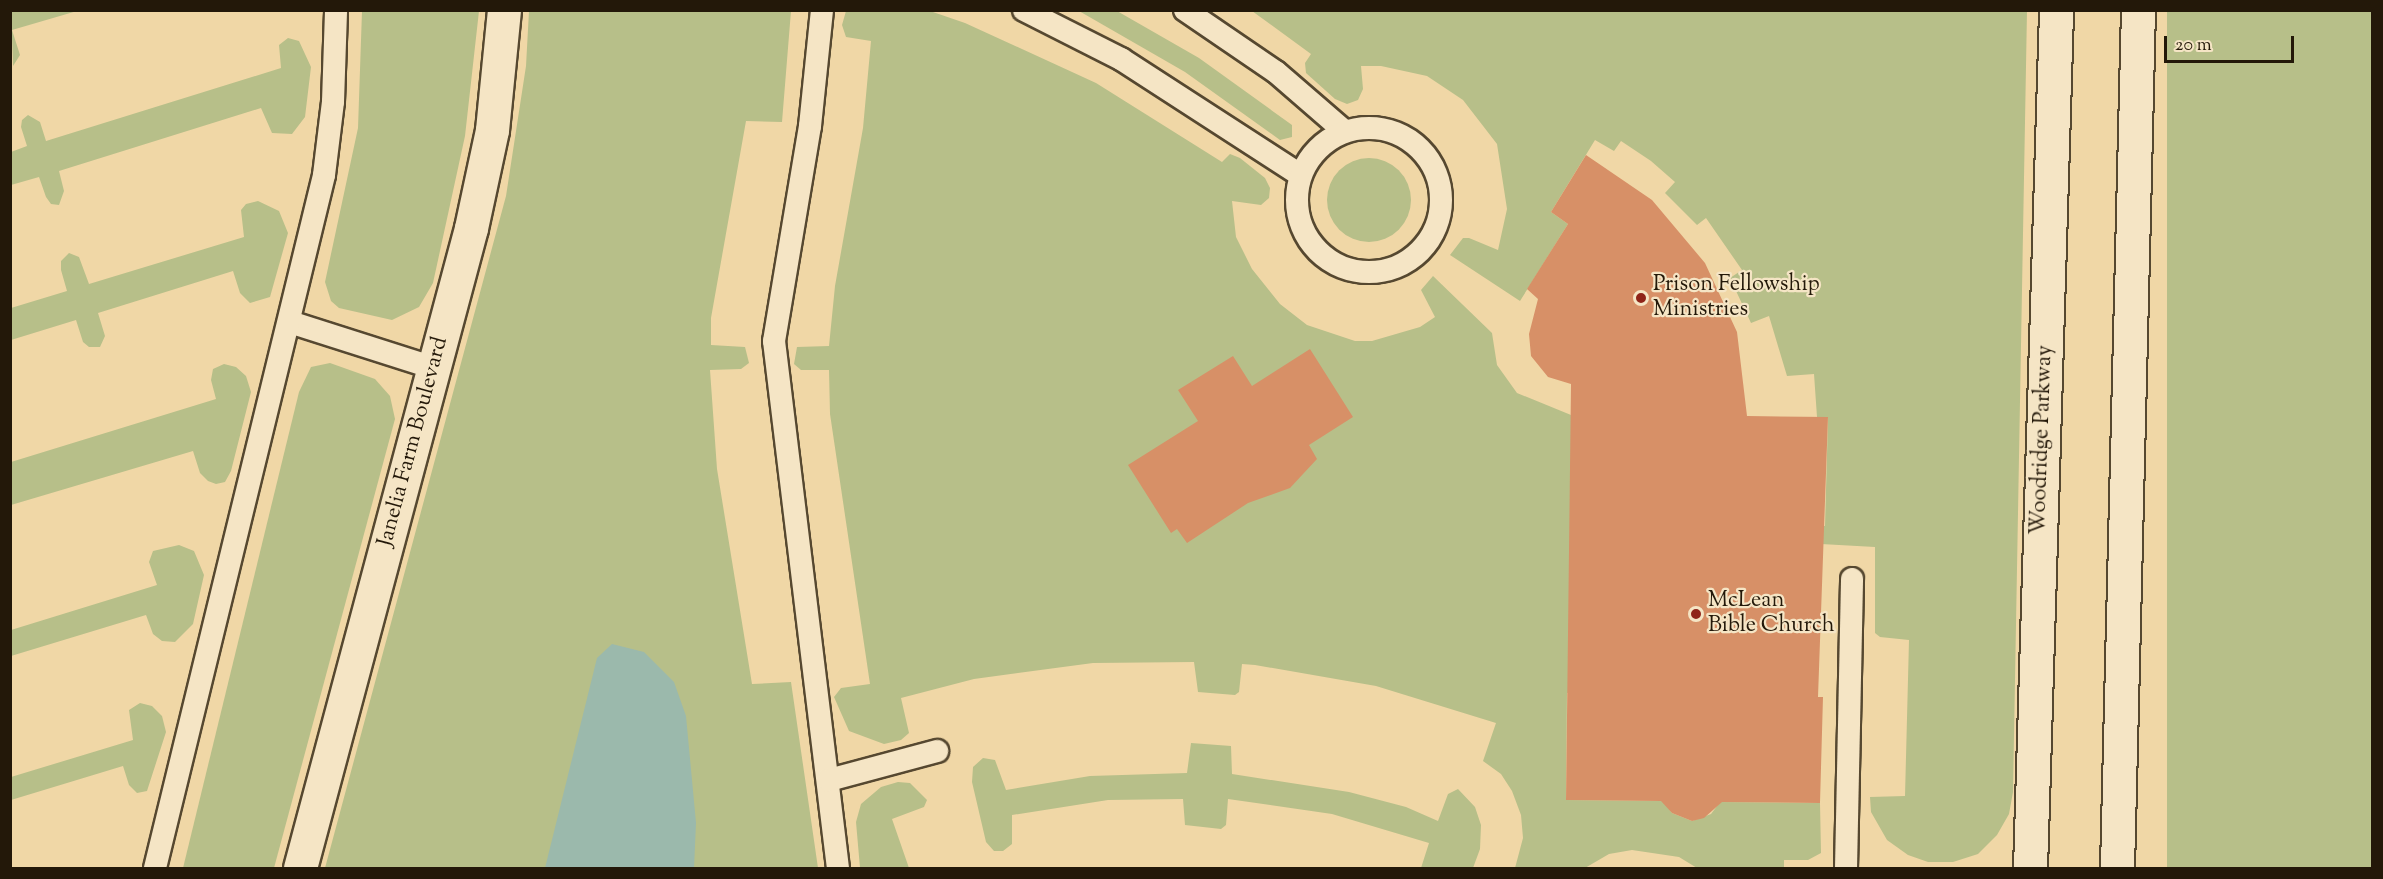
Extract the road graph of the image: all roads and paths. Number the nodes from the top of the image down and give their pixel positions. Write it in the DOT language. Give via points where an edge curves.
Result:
graph roads {
  1 [pos="336,10"];
  2 [pos="504,10"];
  3 [pos="822,10"];
  4 [pos="1024,10"];
  5 [pos="1185,10"];
  6 [pos="2056,10"];
  7 [pos="2138,10"];
  8 [pos="1344,131"];
  9 [pos="1300,175"];
  10 [pos="290,322"];
  11 [pos="434,368"];
  12 [pos="1852,579"];
  13 [pos="937,751"];
  14 [pos="829,780"];
  15 [pos="155,868"];
  16 [pos="300,868"];
  17 [pos="838,868"];
  18 [pos="1846,868"];
  19 [pos="2030,868"];
  20 [pos="2117,868"];
  1 -- 10 [label="lane" via="333,102 324,175"];
  2 -- 11 [label="street, Janelia Farm Boulevard" via="492,130"];
  3 -- 14 [label="lane" via="810,126 774,341"];
  4 -- 9 [label="lane" via="1120,59"];
  5 -- 8 [label="lane" via="1276,72"];
  6 -- 19 [label="street, Woodridge Parkway"];
  7 -- 20 [label="street"];
  8 -- 9 [label="lane" via="1328,140"];
  8 -- 9 [label="lane" via="1388,130 1411,140 1430,160 1440,183 1441,212 1432,235 1416,255 1387,270 1361,272 1337,265 1313,246 1298,219"];
  10 -- 11 [label="lane"];
  10 -- 15 [label="lane"];
  11 -- 16 [label="street, Janelia Farm Boulevard"];
  12 -- 18 [label="lane"];
  13 -- 14 [label="lane"];
  14 -- 17 [label="lane"];
}
